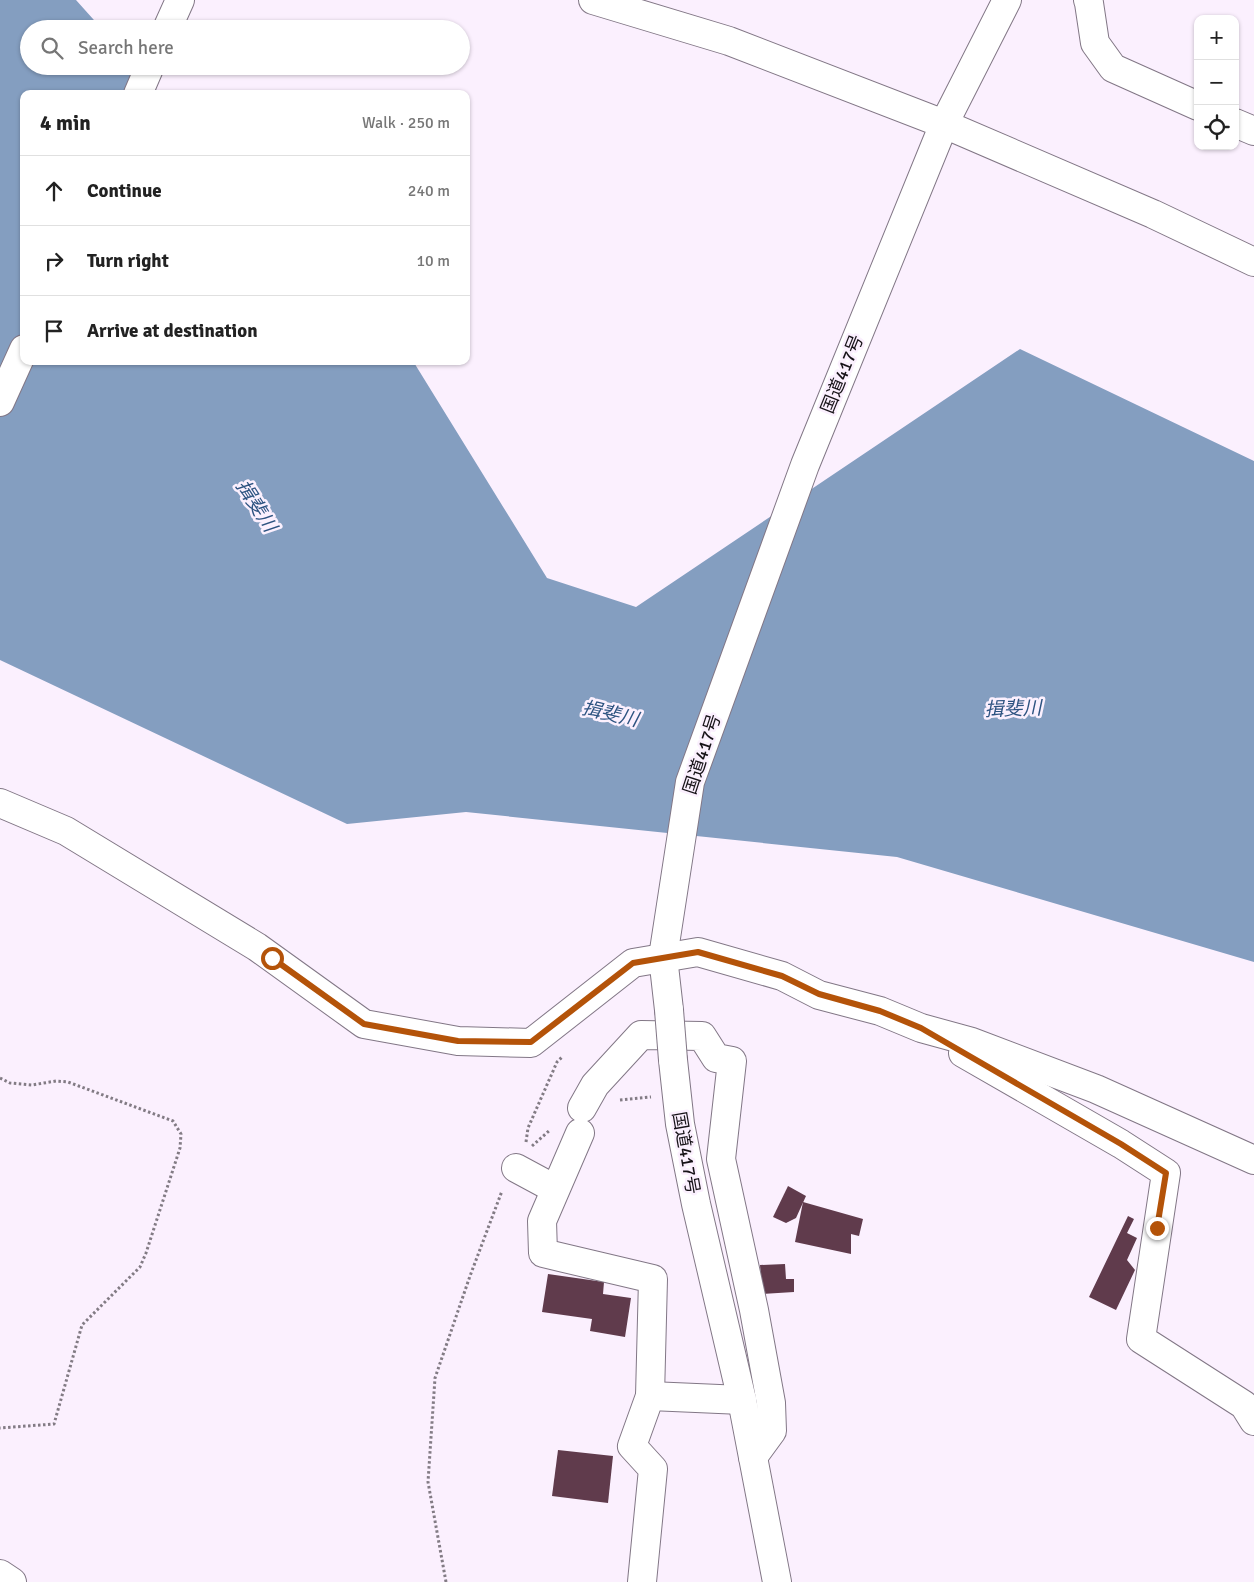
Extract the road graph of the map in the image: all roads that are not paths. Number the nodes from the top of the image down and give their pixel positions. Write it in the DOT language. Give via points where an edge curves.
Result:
graph roads {
  1 [pos="180,0"];
  2 [pos="594,0"];
  3 [pos="1008,0"];
  4 [pos="1088,0"];
  5 [pos="171,20"];
  6 [pos="146,75"];
  7 [pos="140,90"];
  8 [pos="1196,105"];
  9 [pos="944,124"];
  10 [pos="1239,124"];
  11 [pos="1254,131"];
  12 [pos="1254,262"];
  13 [pos="20,358"];
  14 [pos="0,402"];
  15 [pos="0,803"];
  16 [pos="663,956"];
  17 [pos="921,1028"];
  18 [pos="1254,1160"];
  19 [pos="520,1163"];
  20 [pos="555,1189"];
  21 [pos="650,1396"];
  22 [pos="742,1400"];
  23 [pos="1254,1421"];
  24 [pos="753,1457"];
  25 [pos="0,1574"];
  26 [pos="12,1582"];
  27 [pos="642,1582"];
  28 [pos="777,1582"];
  1 -- 5 [label="main road"];
  2 -- 9 [label="main road" via="729,41"];
  3 -- 9 [label="main road, 国道417号"];
  4 -- 8 [label="main road" via="1095,43 1113,68"];
  6 -- 7 [label="main road"];
  9 -- 12 [label="main road" via="1153,214"];
  9 -- 16 [label="main road, 国道417号" via="805,465 690,782"];
  10 -- 11 [label="main road"];
  13 -- 14 [label="main road"];
  15 -- 16 [label="main road" via="66,832 257,947 364,1024 458,1041 531,1042 633,963"];
  16 -- 17 [label="main road" via="698,952 782,976 819,994 880,1011"];
  16 -- 22 [label="main road, 国道417号, bridge" via="680,1124"];
  17 -- 18 [label="main road" via="972,1042 1096,1089"];
  17 -- 23 [label="main road" via="1166,1173 1141,1339 1244,1405"];
  19 -- 20 [label="main road"];
  20 -- 21 [label="main road" via="542,1221 543,1252 653,1279"];
  20 -- 24 [label="main road" via="595,1085 641,1035 702,1036 716,1058 732,1061 721,1159 771,1403 772,1431"];
  21 -- 22 [label="main road"];
  21 -- 27 [label="main road" via="632,1446 653,1469"];
  22 -- 24 [label="main road, 国道417号"];
  24 -- 28 [label="main road, 国道417号"];
  25 -- 26 [label="main road"];
}
